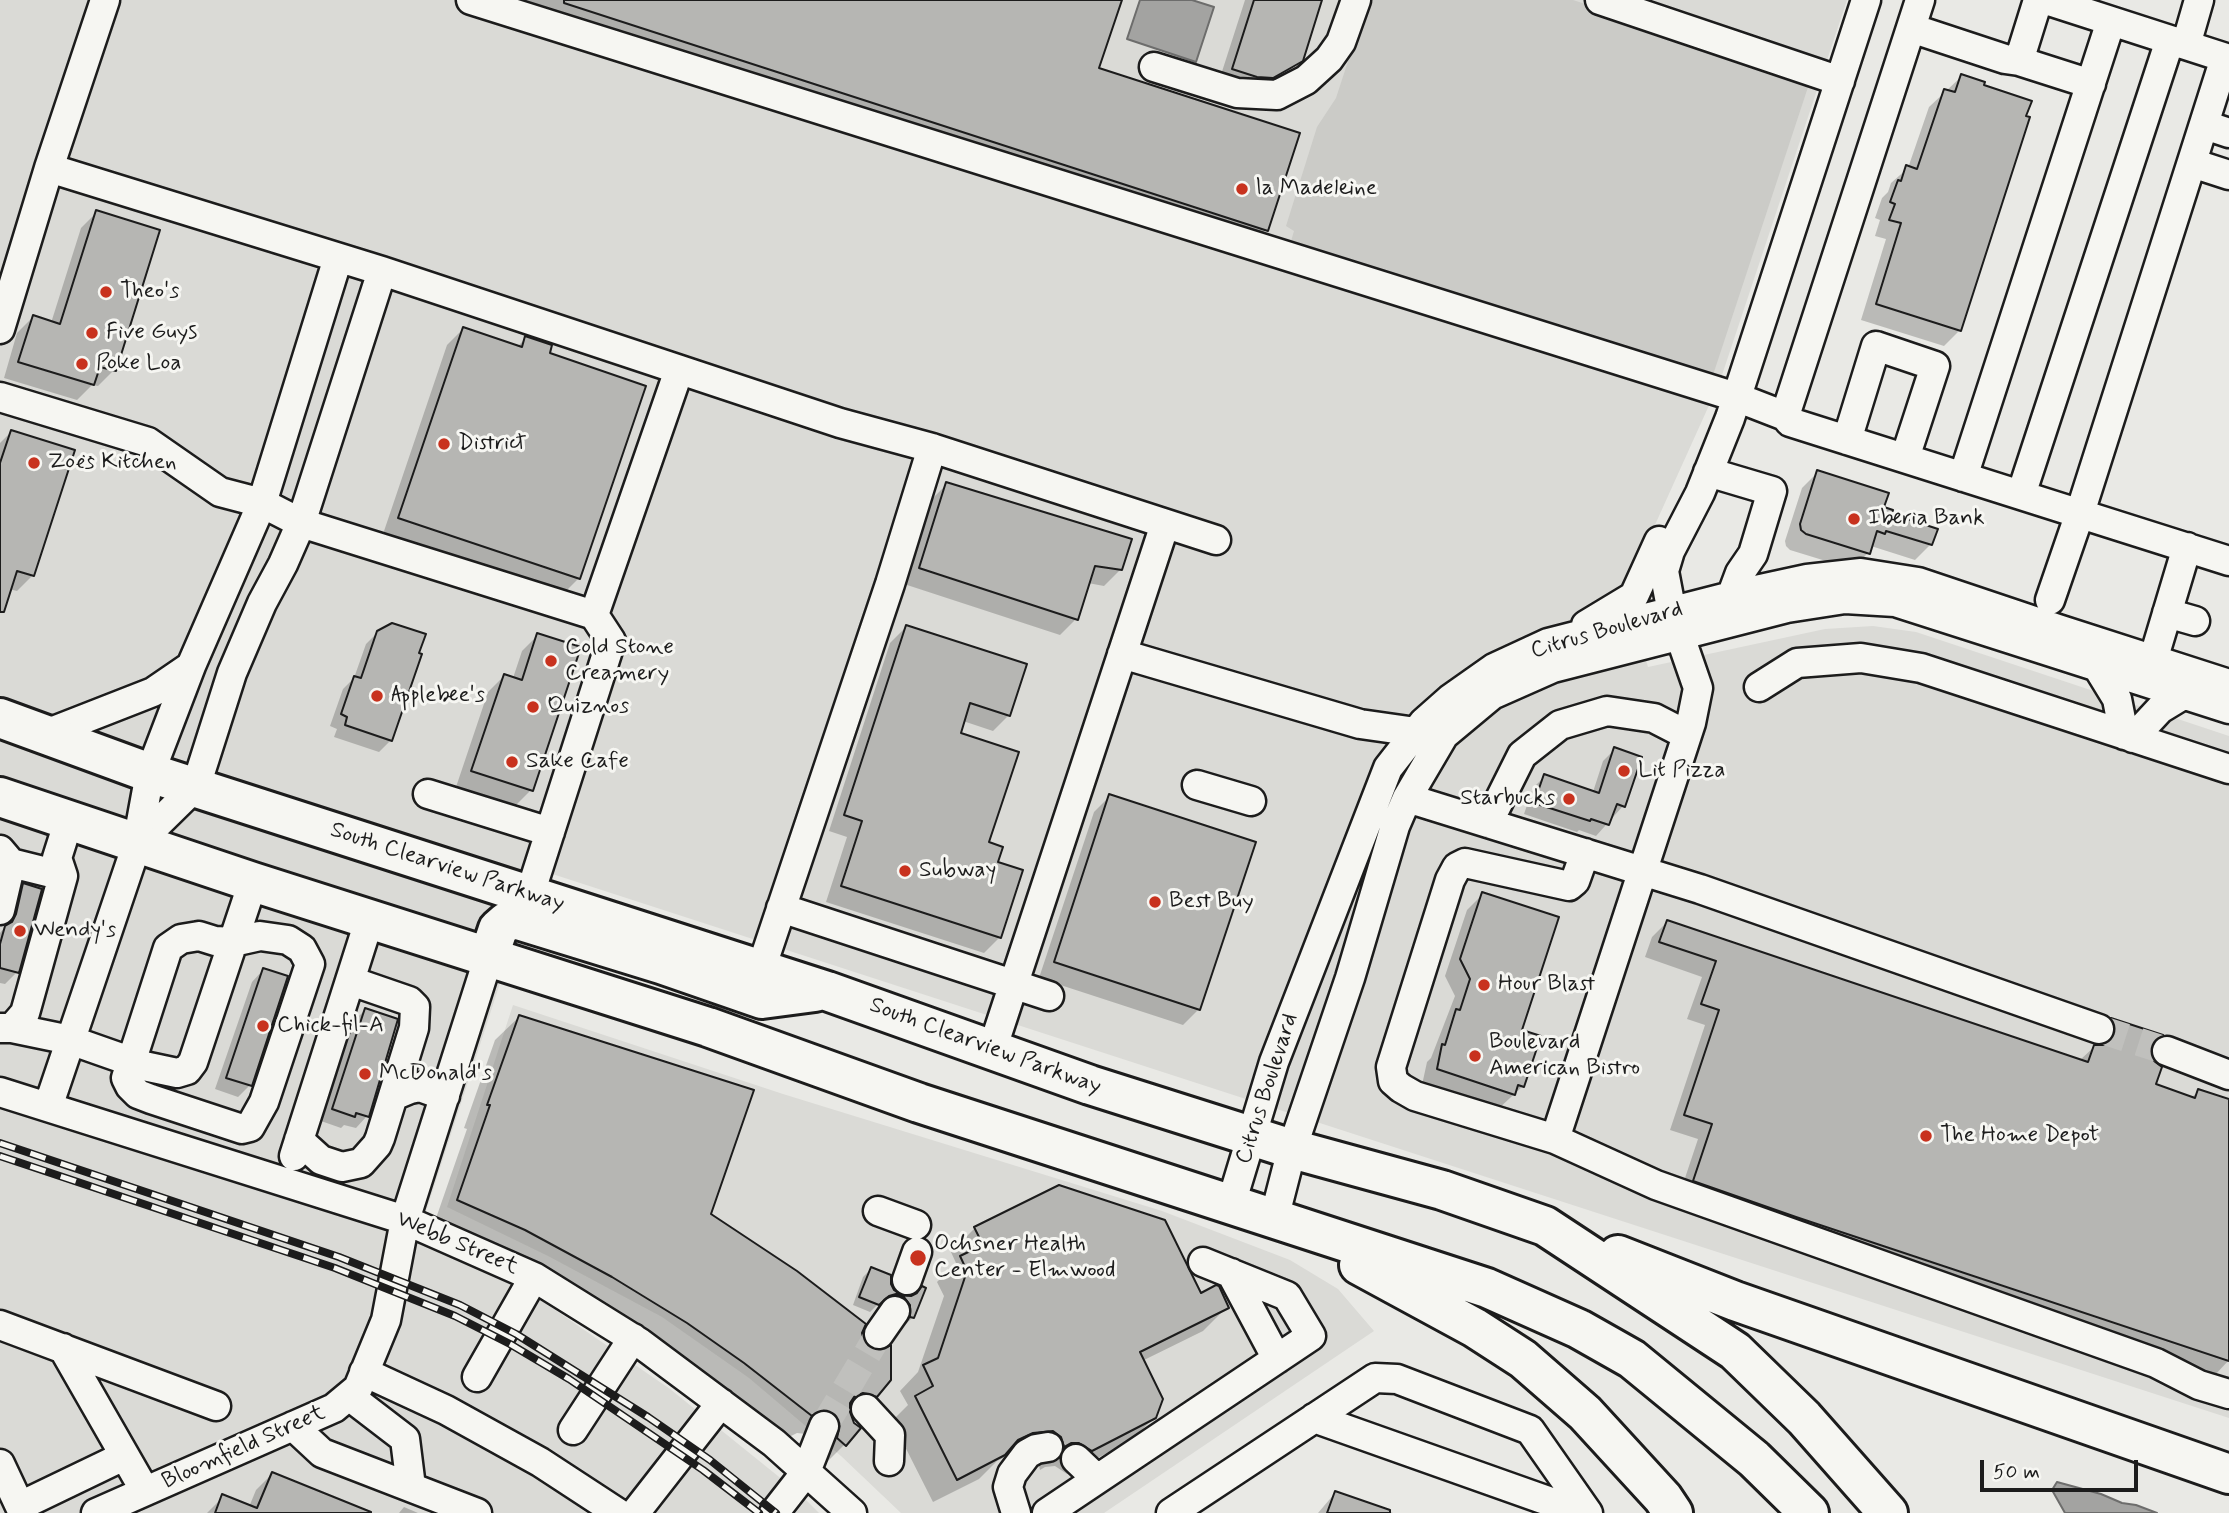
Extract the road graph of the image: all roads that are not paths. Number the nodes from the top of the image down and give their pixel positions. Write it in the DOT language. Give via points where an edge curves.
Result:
graph roads {
  1 [pos="105,0"];
  2 [pos="471,0"];
  3 [pos="1356,0"];
  4 [pos="1600,0"];
  5 [pos="1866,0"];
  6 [pos="1920,0"];
  7 [pos="2038,0"];
  8 [pos="2046,0"];
  9 [pos="2199,0"];
  10 [pos="2111,21"];
  11 [pos="1911,28"];
  12 [pos="2178,42"];
  13 [pos="2227,59"];
  14 [pos="2019,61"];
  15 [pos="1154,67"];
  16 [pos="1840,81"];
  17 [pos="2091,84"];
  18 [pos="2217,129"];
  19 [pos="2192,163"];
  20 [pos="49,169"];
  21 [pos="2229,175"];
  22 [pos="338,258"];
  23 [pos="382,271"];
  24 [pos="0,329"];
  25 [pos="678,370"];
  26 [pos="0,397"];
  27 [pos="1733,408"];
  28 [pos="1785,416"];
  29 [pos="1847,440"];
  30 [pos="932,448"];
  31 [pos="1905,458"];
  32 [pos="1708,472"];
  33 [pos="1963,477"];
  34 [pos="2021,495"];
  35 [pos="262,503"];
  36 [pos="2080,513"];
  37 [pos="301,523"];
  38 [pos="1165,524"];
  39 [pos="1216,540"];
  40 [pos="2187,547"];
  41 [pos="1753,554"];
  42 [pos="2229,561"];
  43 [pos="1775,598"];
  44 [pos="2050,600"];
  45 [pos="1735,608"];
  46 [pos="2167,612"];
  47 [pos="594,615"];
  48 [pos="2195,621"];
  49 [pos="1675,624"];
  50 [pos="1563,639"];
  51 [pos="1122,654"];
  52 [pos="191,666"];
  53 [pos="2098,668"];
  54 [pos="2150,671"];
  55 [pos="2229,684"];
  56 [pos="1759,687"];
  57 [pos="2183,695"];
  58 [pos="2229,709"];
  59 [pos="0,719"];
  60 [pos="1416,732"];
  61 [pos="43,735"];
  62 [pos="1687,735"];
  63 [pos="2129,736"];
  64 [pos="2229,769"];
  65 [pos="150,773"];
  66 [pos="1197,785"];
  67 [pos="196,786"];
  68 [pos="428,794"];
  69 [pos="1407,798"];
  70 [pos="0,799"];
  71 [pos="1251,801"];
  72 [pos="69,820"];
  73 [pos="1498,826"];
  74 [pos="550,832"];
  75 [pos="137,844"];
  76 [pos="1585,853"];
  77 [pos="5,856"];
  78 [pos="1495,869"];
  79 [pos="1643,871"];
  80 [pos="63,876"];
  81 [pos="253,882"];
  82 [pos="530,894"];
  83 [pos="781,908"];
  84 [pos="0,910"];
  85 [pos="370,918"];
  86 [pos="233,942"];
  87 [pos="489,956"];
  88 [pos="761,969"];
  89 [pos="351,981"];
  90 [pos="1014,984"];
  91 [pos="827,991"];
  92 [pos="1049,996"];
  93 [pos="6,1028"];
  94 [pos="2099,1029"];
  95 [pos="70,1040"];
  96 [pos="992,1050"];
  97 [pos="2167,1051"];
  98 [pos="132,1060"];
  99 [pos="403,1065"];
  100 [pos="2229,1075"];
  101 [pos="0,1092"];
  102 [pos="432,1092"];
  103 [pos="393,1096"];
  104 [pos="48,1107"];
  105 [pos="1252,1136"];
  106 [pos="1555,1139"];
  107 [pos="299,1140"];
  108 [pos="1292,1149"];
  109 [pos="286,1182"];
  110 [pos="1231,1204"];
  111 [pos="878,1211"];
  112 [pos="1274,1219"];
  113 [pos="405,1220"];
  114 [pos="1545,1226"];
  115 [pos="1203,1262"];
  116 [pos="1231,1273"];
  117 [pos="534,1276"];
  118 [pos="907,1280"];
  119 [pos="895,1311"];
  120 [pos="0,1325"];
  121 [pos="879,1334"];
  122 [pos="633,1338"];
  123 [pos="63,1348"];
  124 [pos="1277,1359"];
  125 [pos="364,1372"];
  126 [pos="477,1377"];
  127 [pos="2229,1394"];
  128 [pos="349,1396"];
  129 [pos="721,1403"];
  130 [pos="216,1406"];
  131 [pos="866,1409"];
  132 [pos="1314,1418"];
  133 [pos="293,1426"];
  134 [pos="824,1426"];
  135 [pos="573,1430"];
  136 [pos="1048,1447"];
  137 [pos="124,1457"];
  138 [pos="1076,1459"];
  139 [pos="889,1461"];
  140 [pos="0,1464"];
  141 [pos="806,1472"];
  142 [pos="2229,1474"];
  143 [pos="1097,1479"];
  144 [pos="411,1488"];
  145 [pos="145,1491"];
  146 [pos="1205,1504"];
  147 [pos="21,1509"];
  148 [pos="96,1513"];
  149 [pos="477,1513"];
  150 [pos="618,1513"];
  151 [pos="635,1513"];
  152 [pos="774,1513"];
  153 [pos="852,1513"];
  154 [pos="1016,1513"];
  155 [pos="1047,1513"];
  156 [pos="1171,1513"];
  157 [pos="1582,1513"];
  158 [pos="1588,1513"];
  159 [pos="1673,1513"];
  160 [pos="1808,1513"];
  161 [pos="1888,1513"];
  1 -- 20 [label="street"];
  2 -- 27 [label="street"];
  3 -- 15 [label="street" via="1341,42 1329,60 1278,95 1237,93"];
  4 -- 16 [label="street"];
  5 -- 16 [label="street"];
  6 -- 11 [label="street"];
  7 -- 14 [label="street"];
  8 -- 10 [label="street"];
  9 -- 12 [label="street"];
  10 -- 12 [label="street"];
  10 -- 17 [label="street"];
  11 -- 14 [label="street"];
  11 -- 28 [label="street"];
  12 -- 13 [label="street"];
  12 -- 34 [label="street"];
  13 -- 18 [label="street"];
  14 -- 17 [label="street"];
  16 -- 27 [label="street"];
  17 -- 33 [label="street"];
  18 -- 19 [label="street"];
  19 -- 21 [label="street"];
  19 -- 36 [label="street"];
  20 -- 22 [label="street"];
  20 -- 24 [label="street"];
  22 -- 23 [label="street"];
  22 -- 35 [label="street"];
  23 -- 25 [label="street"];
  23 -- 37 [label="street"];
  25 -- 30 [label="street"];
  25 -- 47 [label="street"];
  26 -- 35 [label="street" via="148,442 220,492"];
  27 -- 28 [label="street"];
  27 -- 32 [label="street"];
  27 -- 50 [label="street" via="1699,456 1634,596"];
  28 -- 29 [label="street" via="1790,422"];
  29 -- 31 [label="street"];
  29 -- 31 [label="street" via="1876,346 1935,366"];
  30 -- 38 [label="street"];
  30 -- 83 [label="street"];
  31 -- 33 [label="street"];
  32 -- 41 [label="street" via="1772,491"];
  32 -- 49 [label="street" via="1664,571"];
  33 -- 34 [label="street"];
  34 -- 36 [label="street"];
  35 -- 37 [label="street"];
  35 -- 52 [label="street"];
  36 -- 40 [label="street"];
  36 -- 44 [label="street"];
  37 -- 47 [label="street"];
  37 -- 67 [label="street" via="232,673"];
  38 -- 39 [label="street"];
  38 -- 51 [label="street"];
  40 -- 42 [label="street"];
  40 -- 46 [label="street"];
  41 -- 43 [label="street"];
  41 -- 45 [label="street" via="1740,573"];
  43 -- 45 [label="street, Citrus Boulevard"];
  43 -- 53 [label="street, Citrus Boulevard" via="1895,602"];
  43 -- 54 [label="street, Citrus Boulevard" via="1807,579 1861,573 1918,582"];
  45 -- 49 [label="street, Citrus Boulevard"];
  46 -- 48 [label="street"];
  46 -- 54 [label="street"];
  47 -- 74 [label="street" via="611,641"];
  49 -- 50 [label="street, Citrus Boulevard"];
  49 -- 62 [label="street" via="1698,688"];
  49 -- 69 [label="street, Citrus Boulevard" via="1492,695 1444,735"];
  50 -- 60 [label="street, Citrus Boulevard" via="1494,668 1450,699"];
  51 -- 60 [label="street" via="1360,724"];
  51 -- 90 [label="street"];
  52 -- 61 [label="street" via="153,692"];
  52 -- 65 [label="street"];
  53 -- 54 [label="street, Citrus Boulevard"];
  53 -- 63 [label="street" via="2117,699"];
  54 -- 55 [label="street, Citrus Boulevard"];
  54 -- 57 [label="street, Citrus Boulevard"];
  56 -- 63 [label="street" via="1797,663 1861,658 1921,668"];
  57 -- 58 [label="street, Citrus Boulevard"];
  57 -- 63 [label="street"];
  59 -- 61 [label="highway, South Clearview Parkway"];
  60 -- 105 [label="street, Citrus Boulevard" via="1388,768 1368,814 1274,1062"];
  61 -- 65 [label="highway, South Clearview Parkway"];
  62 -- 73 [label="street" via="1654,718 1607,712 1560,725 1522,755"];
  62 -- 79 [label="street"];
  63 -- 64 [label="street"];
  65 -- 67 [label="highway, South Clearview Parkway"];
  65 -- 75 [label="street"];
  66 -- 71 [label="street"];
  67 -- 75 [label="street"];
  67 -- 82 [label="highway, South Clearview Parkway"];
  68 -- 74 [label="street"];
  69 -- 73 [label="street"];
  69 -- 108 [label="street, Citrus Boulevard"];
  70 -- 72 [label="highway"];
  72 -- 75 [label="highway"];
  72 -- 80 [label="street" via="57,858"];
  73 -- 76 [label="street"];
  73 -- 78 [label="street"];
  74 -- 82 [label="street"];
  75 -- 81 [label="highway"];
  75 -- 95 [label="street"];
  76 -- 78 [label="street" via="1569,886"];
  76 -- 79 [label="street"];
  77 -- 80 [label="street"];
  77 -- 84 [label="street"];
  78 -- 106 [label="street" via="1465,863 1450,880 1391,1067 1394,1081 1415,1096"];
  79 -- 94 [label="street"];
  79 -- 106 [label="street"];
  80 -- 93 [label="street" via="25,1013"];
  81 -- 85 [label="highway"];
  81 -- 86 [label="street"];
  82 -- 88 [label="highway, South Clearview Parkway"];
  83 -- 88 [label="street"];
  83 -- 90 [label="street"];
  85 -- 87 [label="highway"];
  85 -- 89 [label="street"];
  86 -- 98 [label="street" via="200,936 181,939 168,948"];
  86 -- 98 [label="street" via="194,1062 177,1073"];
  86 -- 98 [label="street" via="260,936 288,940 302,949 310,964 264,1102 250,1127 242,1129 138,1094 127,1078"];
  87 -- 91 [label="highway" via="498,929 515,919 762,999"];
  87 -- 102 [label="street, Bloomfield Street"];
  87 -- 110 [label="highway"];
  88 -- 91 [label="highway, South Clearview Parkway"];
  89 -- 99 [label="street" via="415,1007"];
  89 -- 107 [label="street"];
  90 -- 92 [label="street"];
  90 -- 96 [label="street"];
  91 -- 96 [label="highway, South Clearview Parkway"];
  93 -- 95 [label="street"];
  95 -- 98 [label="street"];
  95 -- 104 [label="street"];
  96 -- 105 [label="highway, South Clearview Parkway"];
  97 -- 100 [label="street"];
  99 -- 102 [label="street"];
  99 -- 103 [label="street"];
  101 -- 104 [label="street, Webb Street"];
  102 -- 103 [label="street" via="410,1088"];
  102 -- 113 [label="street, Bloomfield Street"];
  103 -- 107 [label="street" via="377,1145 360,1163 331,1165"];
  104 -- 109 [label="street, Webb Street"];
  105 -- 108 [label="highway, South Clearview Parkway"];
  105 -- 110 [label="street, Citrus Boulevard"];
  106 -- 127 [label="street" via="1656,1185 2156,1363"];
  107 -- 109 [label="street"];
  108 -- 112 [label="street, Citrus Boulevard"];
  108 -- 114 [label="highway, South Clearview Parkway" via="1442,1190"];
  109 -- 113 [label="street, Webb Street"];
  110 -- 112 [label="highway"];
  111 -- 118 [label="street" via="917,1238"];
  112 -- 159 [label="highway" via="1523,1359 1585,1413"];
  112 -- 160 [label="highway" via="1487,1288 1579,1329 1632,1359 1754,1459"];
  113 -- 117 [label="street, Webb Street"];
  113 -- 125 [label="street, Bloomfield Street" via="386,1321"];
  114 -- 142 [label="highway" via="1735,1301"];
  114 -- 161 [label="highway, South Clearview Parkway" via="1735,1351 1804,1418"];
  115 -- 116 [label="street"];
  116 -- 124 [label="street"];
  116 -- 124 [label="street" via="1287,1296 1311,1336"];
  117 -- 122 [label="street, Webb Street"];
  117 -- 126 [label="street"];
  119 -- 121 [label="street"];
  120 -- 123 [label="street"];
  122 -- 129 [label="street, Webb Street"];
  122 -- 135 [label="street"];
  123 -- 130 [label="street"];
  123 -- 137 [label="street"];
  124 -- 143 [label="street"];
  125 -- 128 [label="street, Bloomfield Street"];
  125 -- 150 [label="street" via="446,1410 540,1462"];
  128 -- 133 [label="street, Bloomfield Street"];
  128 -- 144 [label="street" via="405,1439"];
  129 -- 141 [label="street, Webb Street"];
  129 -- 151 [label="street"];
  131 -- 139 [label="street" via="890,1435"];
  132 -- 146 [label="street"];
  132 -- 157 [label="street"];
  132 -- 158 [label="street" via="1375,1378 1396,1379 1530,1430"];
  133 -- 144 [label="street" via="321,1452"];
  133 -- 145 [label="street, Bloomfield Street"];
  134 -- 141 [label="street"];
  136 -- 154 [label="street" via="1027,1454 1012,1474 1009,1487"];
  137 -- 145 [label="street"];
  137 -- 147 [label="street"];
  138 -- 143 [label="street"];
  140 -- 147 [label="street"];
  141 -- 152 [label="street"];
  141 -- 153 [label="street, Webb Street"];
  143 -- 155 [label="street"];
  144 -- 149 [label="street"];
  145 -- 148 [label="street, Bloomfield Street"];
  146 -- 156 [label="street"];
}
